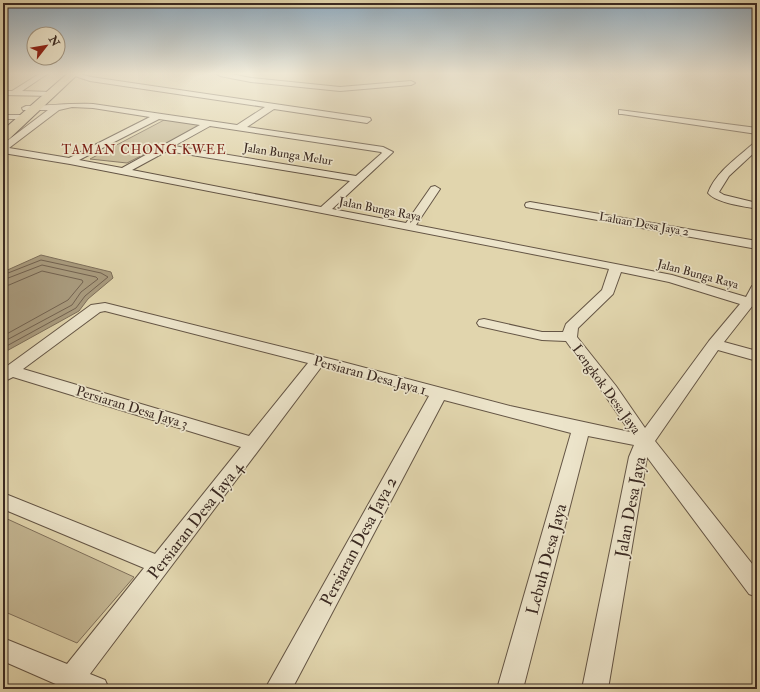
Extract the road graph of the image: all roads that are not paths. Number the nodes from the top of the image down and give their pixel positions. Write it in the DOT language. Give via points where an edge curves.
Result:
graph roads {
  1 [pos="33,106"];
  2 [pos="65,106"];
  3 [pos="95,106"];
  4 [pos="274,106"];
  5 [pos="276,106"];
  6 [pos="56,108"];
  7 [pos="622,112"];
  8 [pos="26,113"];
  9 [pos="3,116"];
  10 [pos="158,116"];
  11 [pos="367,120"];
  12 [pos="208,124"];
  13 [pos="239,128"];
  14 [pos="3,129"];
  15 [pos="757,131"];
  16 [pos="3,137"];
  17 [pos="757,145"];
  18 [pos="167,148"];
  19 [pos="3,149"];
  20 [pos="70,161"];
  21 [pos="122,172"];
  22 [pos="357,179"];
  23 [pos="435,189"];
  24 [pos="530,205"];
  25 [pos="757,206"];
  26 [pos="323,211"];
  27 [pos="408,227"];
  28 [pos="757,245"];
  29 [pos="616,267"];
  30 [pos="753,295"];
  31 [pos="484,323"];
  32 [pos="570,337"];
  33 [pos="714,344"];
  34 [pos="757,356"];
  35 [pos="318,361"];
  36 [pos="7,374"];
  37 [pos="439,393"];
  38 [pos="581,428"];
  39 [pos="645,441"];
  40 [pos="253,444"];
  41 [pos="3,501"];
  42 [pos="160,565"];
  43 [pos="757,587"];
  44 [pos="3,648"];
  45 [pos="71,678"];
  46 [pos="96,689"];
  47 [pos="278,689"];
  48 [pos="510,689"];
  49 [pos="595,689"];
  1 -- 8 [label="main road"];
  2 -- 6 [label="street"];
  3 -- 10 [label="street"];
  4 -- 13 [label="street"];
  5 -- 11 [label="street"];
  6 -- 8 [label="street"];
  6 -- 19 [label="street"];
  7 -- 15 [label="street"];
  8 -- 9 [label="street"];
  8 -- 14 [label="main road"];
  8 -- 16 [label="main road"];
  10 -- 12 [label="street"];
  10 -- 20 [label="street"];
  12 -- 13 [label="street"];
  12 -- 18 [label="street"];
  13 -- 22 [label="street" via="388,152"];
  17 -- 25 [label="street" via="723,178 713,193"];
  18 -- 21 [label="street"];
  18 -- 22 [label="street, Jalan Bunga Melur"];
  19 -- 20 [label="street, Jalan Bunga Raya"];
  20 -- 21 [label="street, Jalan Bunga Raya"];
  21 -- 26 [label="street, Jalan Bunga Raya"];
  22 -- 26 [label="street"];
  23 -- 27 [label="street"];
  24 -- 28 [label="street, Laluan Desa Jaya 2"];
  26 -- 27 [label="street, Jalan Bunga Raya"];
  27 -- 29 [label="street, Jalan Bunga Raya"];
  29 -- 30 [label="street, Jalan Bunga Raya"];
  29 -- 32 [label="street, Lengkok Desa Jaya" via="608,291 571,327"];
  30 -- 33 [label="street, Jalan Desa Jaya"];
  31 -- 32 [label="street, Lengkok Desa Jaya" via="542,336"];
  32 -- 39 [label="street, Lengkok Desa Jaya"];
  33 -- 34 [label="street"];
  33 -- 39 [label="street, Jalan Desa Jaya"];
  35 -- 36 [label="street, Persiaran Desa Jaya 1" via="105,307 96,308"];
  35 -- 37 [label="street, Persiaran Desa Jaya 1"];
  35 -- 40 [label="street, Persiaran Desa Jaya 4"];
  36 -- 40 [label="street, Persiaran Desa Jaya 3"];
  37 -- 38 [label="street, Persiaran Desa Jaya 1"];
  37 -- 47 [label="street, Persiaran Desa Jaya 2"];
  38 -- 39 [label="street, Persiaran Desa Jaya 1"];
  38 -- 48 [label="street, Lebuh Desa Jaya"];
  39 -- 43 [label="street, Lengkok Desa Jaya"];
  39 -- 49 [label="street, Jalan Desa Jaya" via="638,457"];
  40 -- 42 [label="street, Persiaran Desa Jaya 4"];
  41 -- 42 [label="street"];
  42 -- 45 [label="street, Persiaran Desa Jaya 4"];
  44 -- 45 [label="street"];
  45 -- 46 [label="street"];
}
